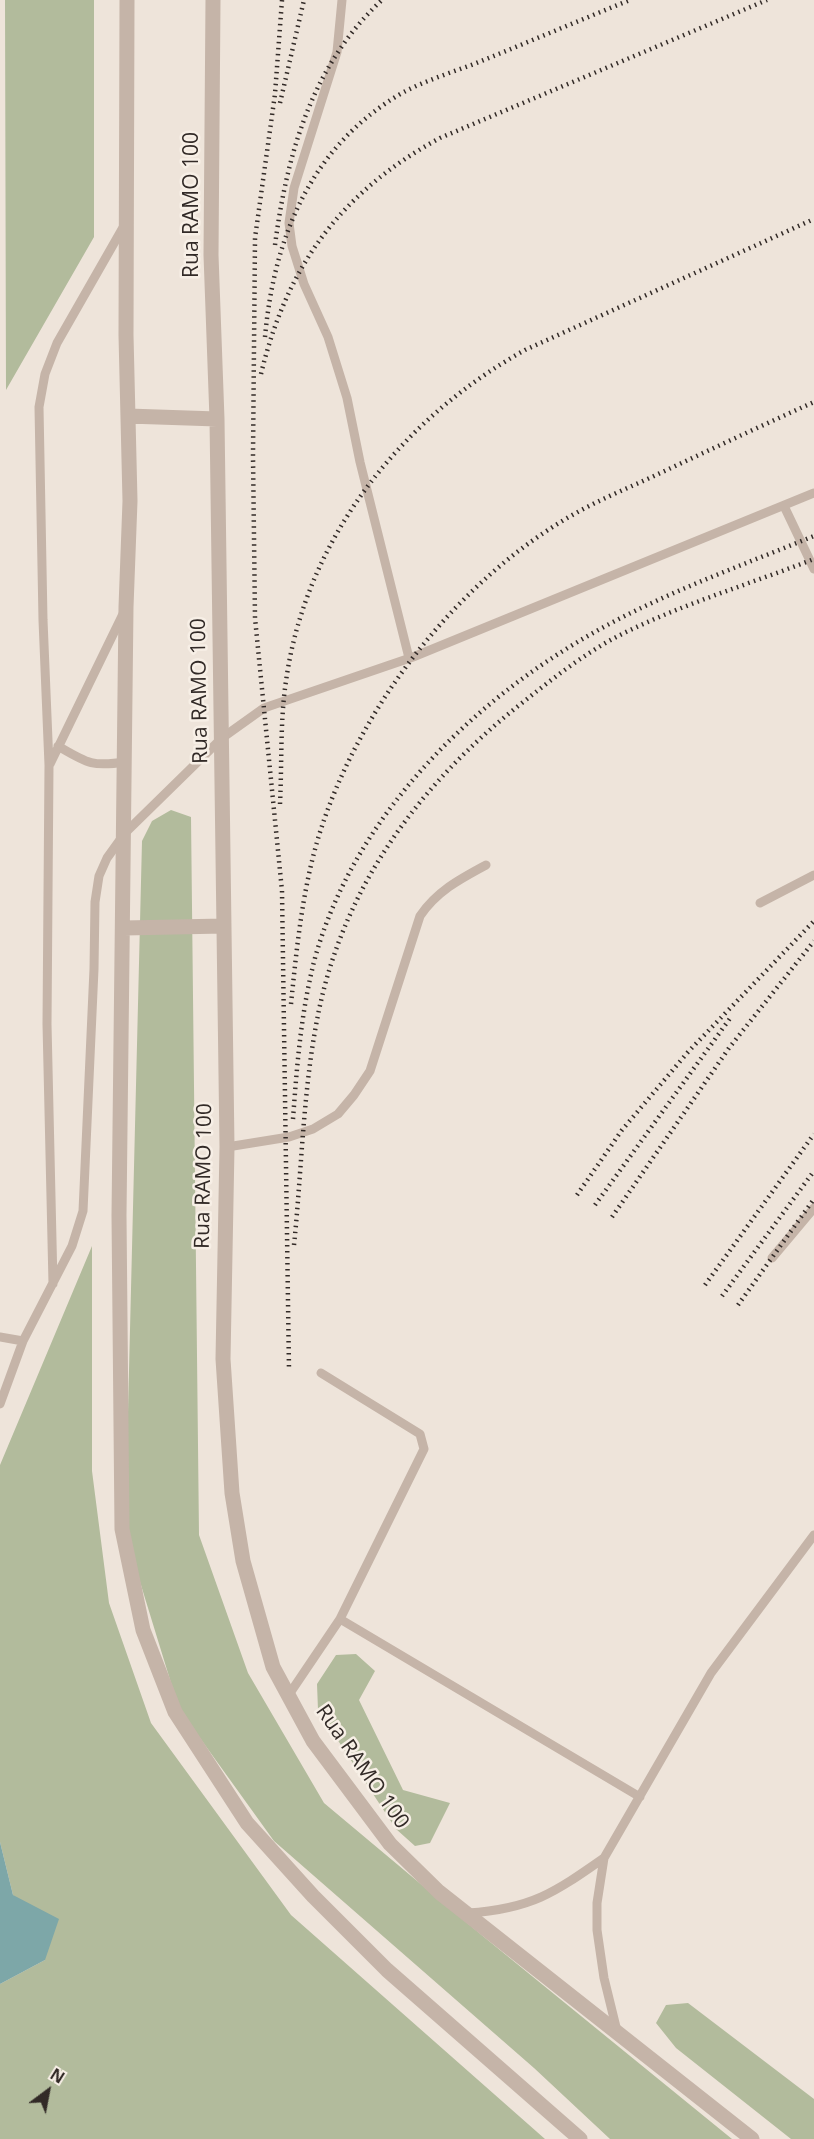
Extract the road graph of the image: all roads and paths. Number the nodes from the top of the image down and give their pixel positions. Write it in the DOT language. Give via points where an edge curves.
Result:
graph roads {
  1 [pos="127,0"];
  2 [pos="213,0"];
  3 [pos="342,0"];
  4 [pos="126,222"];
  5 [pos="128,416"];
  6 [pos="217,419"];
  7 [pos="814,493"];
  8 [pos="784,506"];
  9 [pos="814,569"];
  10 [pos="126,607"];
  11 [pos="409,658"];
  12 [pos="222,738"];
  13 [pos="58,746"];
  14 [pos="125,762"];
  15 [pos="49,765"];
  16 [pos="125,833"];
  17 [pos="486,865"];
  18 [pos="814,875"];
  19 [pos="760,903"];
  20 [pos="224,926"];
  21 [pos="124,928"];
  22 [pos="227,1147"];
  23 [pos="814,1208"];
  24 [pos="772,1258"];
  25 [pos="53,1285"];
  26 [pos="0,1337"];
  27 [pos="23,1341"];
  28 [pos="321,1373"];
  29 [pos="0,1404"];
  30 [pos="814,1535"];
  31 [pos="340,1619"];
  32 [pos="288,1696"];
  33 [pos="640,1797"];
  34 [pos="604,1858"];
  35 [pos="465,1914"];
  36 [pos="618,2032"];
  37 [pos="580,2139"];
  38 [pos="753,2139"];
  1 -- 4 [label="street"];
  2 -- 6 [label="street, Rua RAMO 100" via="211,255"];
  3 -- 11 [label="lane" via="337,52 294,188 292,246 347,398"];
  4 -- 5 [label="street"];
  4 -- 15 [label="lane" via="57,343 45,374 39,407"];
  5 -- 6 [label="street"];
  5 -- 10 [label="street"];
  6 -- 12 [label="street, Rua RAMO 100"];
  7 -- 8 [label="lane"];
  8 -- 9 [label="lane"];
  8 -- 11 [label="lane"];
  10 -- 13 [label="lane"];
  10 -- 14 [label="street"];
  11 -- 12 [label="lane" via="264,708"];
  12 -- 16 [label="lane"];
  12 -- 20 [label="street, Rua RAMO 100"];
  13 -- 14 [label="lane" via="100,766"];
  13 -- 15 [label="lane"];
  14 -- 16 [label="street"];
  15 -- 25 [label="lane" via="47,1024"];
  16 -- 21 [label="street"];
  16 -- 25 [label="lane" via="99,876 82,1211 72,1246"];
  17 -- 22 [label="lane" via="448,886 420,916 370,1071 338,1114 314,1129 289,1137"];
  18 -- 19 [label="lane"];
  20 -- 21 [label="street"];
  20 -- 22 [label="street, Rua RAMO 100"];
  21 -- 37 [label="street" via="119,1215 122,1530 143,1630 175,1712 247,1823 387,1970"];
  22 -- 32 [label="street, Rua RAMO 100" via="223,1359 232,1493 249,1582 273,1666"];
  23 -- 24 [label="lane"];
  25 -- 27 [label="lane"];
  26 -- 27 [label="lane"];
  27 -- 29 [label="lane"];
  28 -- 31 [label="lane" via="420,1434 424,1442 424,1449"];
  30 -- 33 [label="lane" via="711,1673"];
  31 -- 32 [label="lane"];
  31 -- 33 [label="lane"];
  32 -- 35 [label="street, Rua RAMO 100" via="313,1741 390,1844"];
  33 -- 34 [label="lane"];
  34 -- 35 [label="lane" via="555,1892 530,1903 504,1911"];
  34 -- 36 [label="lane" via="597,1930"];
  35 -- 36 [label="street, Rua RAMO 100"];
  36 -- 38 [label="street, Rua RAMO 100"];
}
